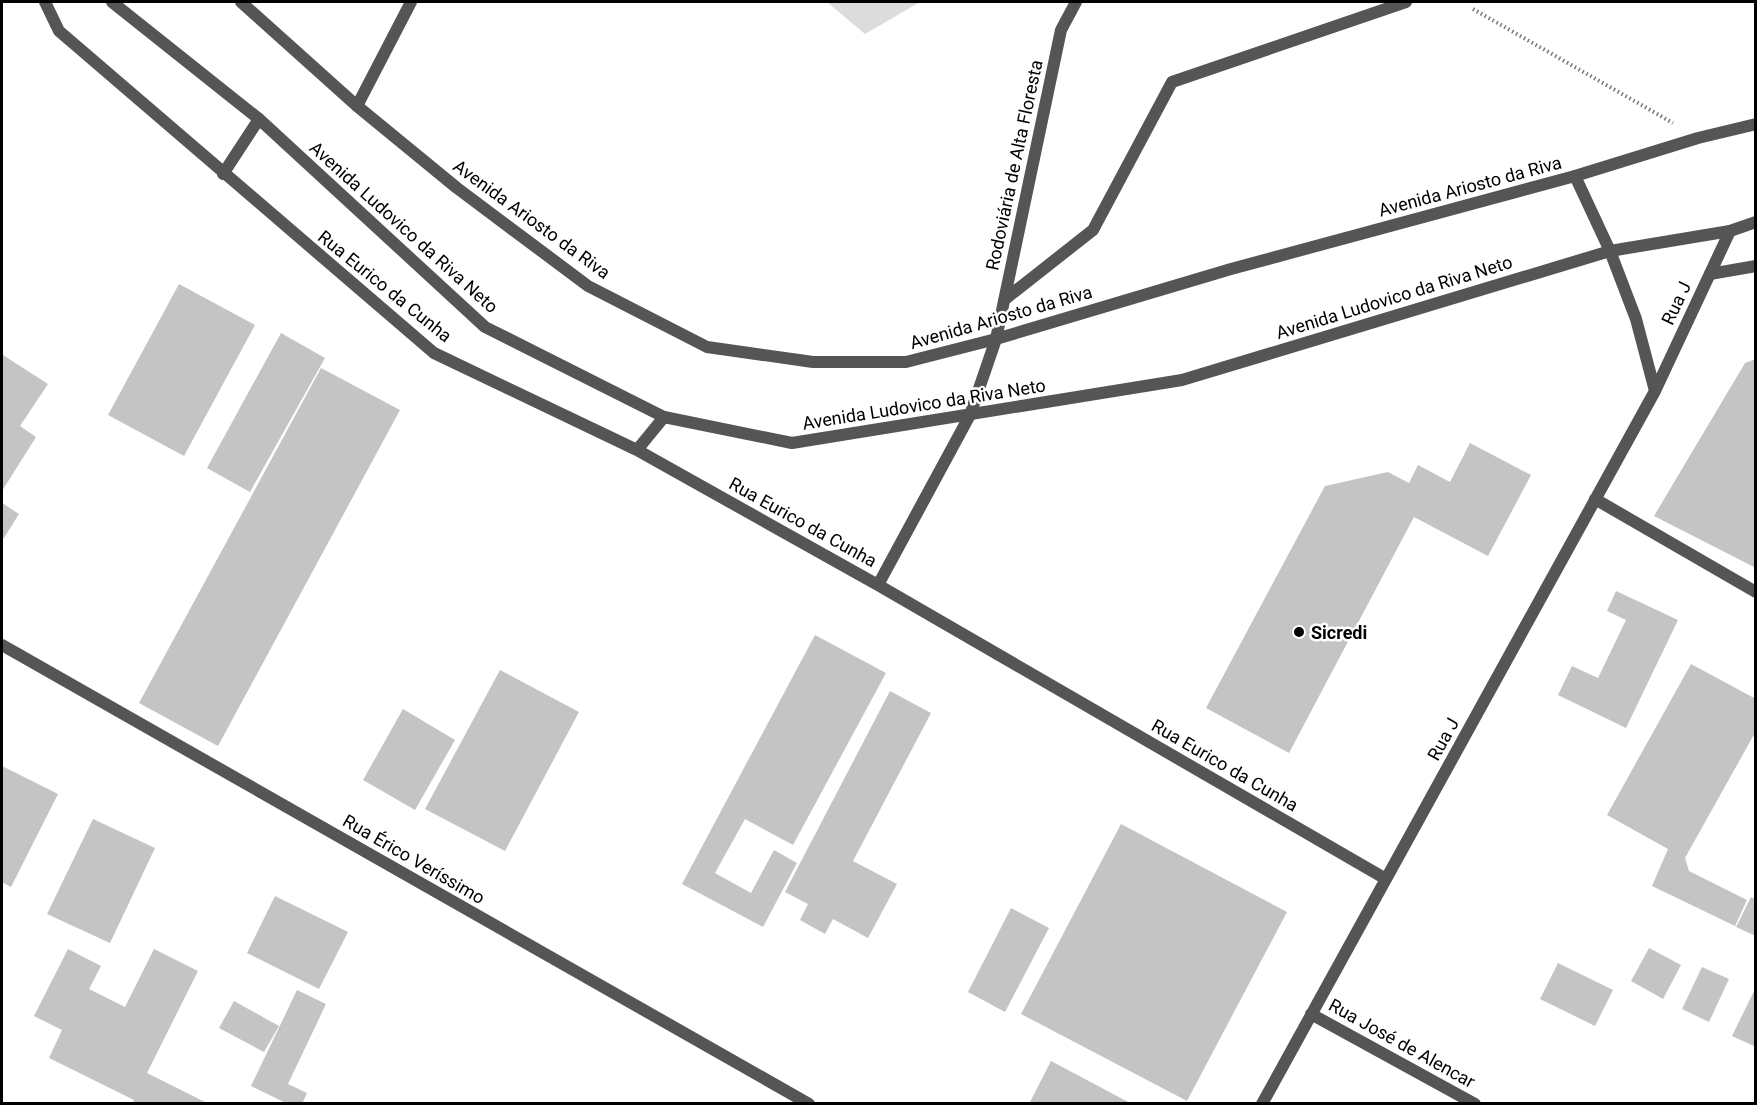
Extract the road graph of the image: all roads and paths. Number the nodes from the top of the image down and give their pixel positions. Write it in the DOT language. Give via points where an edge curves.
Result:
graph roads {
  1 [pos="45,2"];
  2 [pos="112,2"];
  3 [pos="241,2"];
  4 [pos="411,2"];
  5 [pos="1076,2"];
  6 [pos="1406,2"];
  7 [pos="1473,9"];
  8 [pos="357,106"];
  9 [pos="259,119"];
  10 [pos="1755,124"];
  11 [pos="1698,138"];
  12 [pos="223,174"];
  13 [pos="1575,177"];
  14 [pos="1755,222"];
  15 [pos="1730,231"];
  16 [pos="1610,251"];
  17 [pos="1755,266"];
  18 [pos="1710,274"];
  19 [pos="1004,300"];
  20 [pos="996,339"];
  21 [pos="1655,391"];
  22 [pos="970,415"];
  23 [pos="664,417"];
  24 [pos="637,450"];
  25 [pos="1595,499"];
  26 [pos="878,585"];
  27 [pos="1755,592"];
  28 [pos="2,645"];
  29 [pos="1386,879"];
  30 [pos="1311,1014"];
  31 [pos="809,1104"];
  32 [pos="1262,1104"];
  33 [pos="1475,1104"];
  1 -- 12 [label="street, Rua Eurico da Cunha" via="59,31"];
  2 -- 9 [label="street, Avenida Ludovico da Riva Neto"];
  3 -- 8 [label="street, Avenida Ariosto da Riva"];
  4 -- 8 [label="street"];
  5 -- 19 [label="street, Rodoviária de Alta Floresta" via="1061,30"];
  6 -- 19 [label="street" via="1172,82 1093,230"];
  7 -- 11 [label="path"];
  8 -- 20 [label="street, Avenida Ariosto da Riva" via="457,188 588,286 707,347 813,362 906,362"];
  9 -- 12 [label="street"];
  9 -- 23 [label="street, Avenida Ludovico da Riva Neto" via="484,327"];
  10 -- 11 [label="street, Avenida Ariosto da Riva"];
  11 -- 13 [label="street, Avenida Ariosto da Riva"];
  12 -- 24 [label="street, Rua Eurico da Cunha" via="434,353"];
  13 -- 16 [label="street, Rua J"];
  13 -- 20 [label="street, Avenida Ariosto da Riva" via="1231,269"];
  14 -- 15 [label="street, Avenida Ludovico da Riva Neto"];
  15 -- 16 [label="street, Avenida Ludovico da Riva Neto"];
  15 -- 18 [label="street, Rua J"];
  16 -- 21 [label="street, Rua J" via="1636,319"];
  16 -- 22 [label="street, Avenida Ludovico da Riva Neto" via="1182,380"];
  17 -- 18 [label="street"];
  18 -- 21 [label="street, Rua J"];
  19 -- 20 [label="street, Rodoviária de Alta Floresta"];
  20 -- 22 [label="street, Rodoviária de Alta Floresta"];
  21 -- 25 [label="street, Rua J"];
  22 -- 23 [label="street, Avenida Ludovico da Riva Neto" via="792,443"];
  22 -- 26 [label="street, Rodoviária de Alta Floresta"];
  23 -- 24 [label="street"];
  24 -- 26 [label="street, Rua Eurico da Cunha"];
  25 -- 27 [label="street"];
  25 -- 29 [label="street, Rua J"];
  26 -- 29 [label="street, Rua Eurico da Cunha"];
  28 -- 31 [label="street, Rua Érico Veríssimo"];
  29 -- 30 [label="street, Rua J"];
  30 -- 32 [label="street, Rua J"];
  30 -- 33 [label="street, Rua José de Alencar"];
}
